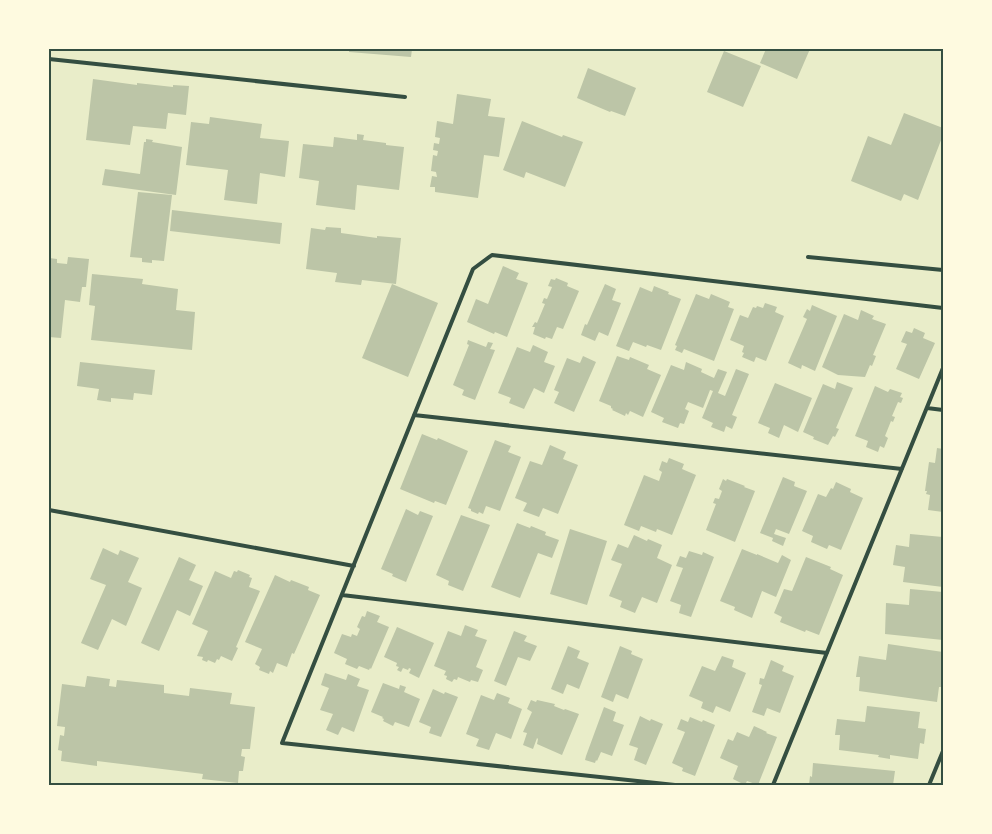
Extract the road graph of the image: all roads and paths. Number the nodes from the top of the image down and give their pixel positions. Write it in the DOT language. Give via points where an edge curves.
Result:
graph roads {
  1 [pos="49,59"];
  2 [pos="405,97"];
  3 [pos="808,257"];
  4 [pos="943,270"];
  5 [pos="943,308"];
  6 [pos="943,368"];
  7 [pos="927,408"];
  8 [pos="943,410"];
  9 [pos="414,415"];
  10 [pos="902,469"];
  11 [pos="49,510"];
  12 [pos="354,566"];
  13 [pos="342,596"];
  14 [pos="827,653"];
  15 [pos="943,751"];
  16 [pos="675,785"];
  17 [pos="773,785"];
  18 [pos="929,785"];
  1 -- 2 [label="lane"];
  3 -- 4 [label="lane"];
  5 -- 9 [label="lane" via="492,255 473,268"];
  6 -- 7 [label="lane"];
  7 -- 8 [label="lane"];
  7 -- 10 [label="lane"];
  9 -- 10 [label="lane"];
  9 -- 12 [label="lane"];
  10 -- 14 [label="lane"];
  11 -- 12 [label="lane"];
  12 -- 13 [label="lane"];
  13 -- 14 [label="lane"];
  13 -- 16 [label="lane" via="282,743"];
  14 -- 17 [label="lane"];
  15 -- 18 [label="lane"];
}
